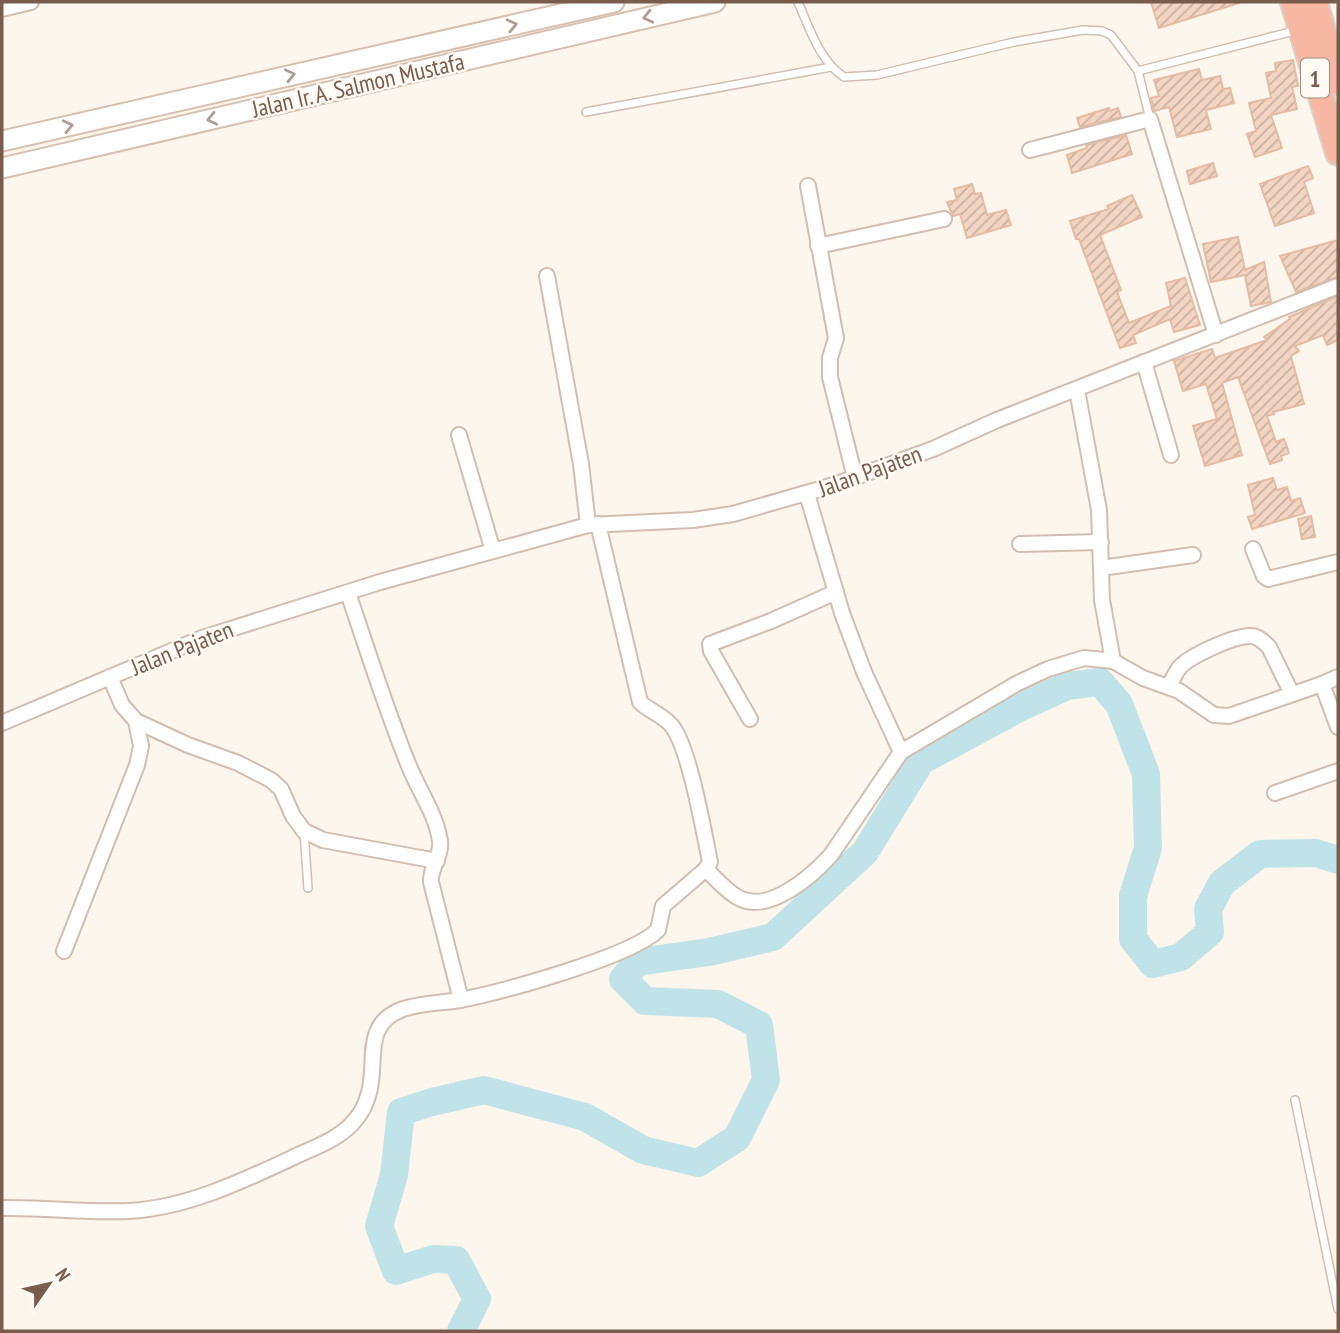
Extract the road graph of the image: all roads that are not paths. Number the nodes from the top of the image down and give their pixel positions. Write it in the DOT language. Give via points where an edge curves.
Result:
graph roads {
  1 [pos="27,2"];
  2 [pos="614,2"];
  3 [pos="715,2"];
  4 [pos="798,2"];
  5 [pos="1293,2"];
  6 [pos="1315,2"];
  7 [pos="2,9"];
  8 [pos="1321,28"];
  9 [pos="831,67"];
  10 [pos="1138,71"];
  11 [pos="1338,82"];
  12 [pos="586,111"];
  13 [pos="1150,119"];
  14 [pos="2,141"];
  15 [pos="1030,149"];
  16 [pos="1338,153"];
  17 [pos="2,168"];
  18 [pos="808,186"];
  19 [pos="944,219"];
  20 [pos="818,246"];
  21 [pos="547,276"];
  22 [pos="1338,286"];
  23 [pos="1216,335"];
  24 [pos="1144,362"];
  25 [pos="1077,390"];
  26 [pos="459,435"];
  27 [pos="1171,455"];
  28 [pos="855,478"];
  29 [pos="807,494"];
  30 [pos="593,524"];
  31 [pos="1101,542"];
  32 [pos="1020,544"];
  33 [pos="1254,550"];
  34 [pos="493,551"];
  35 [pos="1193,555"];
  36 [pos="1338,562"];
  37 [pos="1101,568"];
  38 [pos="836,592"];
  39 [pos="348,593"];
  40 [pos="1112,660"];
  41 [pos="110,677"];
  42 [pos="1338,677"];
  43 [pos="1322,684"];
  44 [pos="1170,687"];
  45 [pos="1292,694"];
  46 [pos="750,719"];
  47 [pos="135,721"];
  48 [pos="2,723"];
  49 [pos="1338,727"];
  50 [pos="901,752"];
  51 [pos="1338,771"];
  52 [pos="1275,793"];
  53 [pos="304,831"];
  54 [pos="437,861"];
  55 [pos="706,870"];
  56 [pos="308,888"];
  57 [pos="64,951"];
  58 [pos="461,1000"];
  59 [pos="1295,1100"];
  60 [pos="2,1208"];
  61 [pos="1338,1309"];
  1 -- 7 [label="street"];
  14 -- 2 [label="street, Jalan Ir. A. Salmon Mustafa, one-way"];
  3 -- 17 [label="street, Jalan Ir. A. Salmon Mustafa, one-way"];
  4 -- 9 [label="lane"];
  5 -- 8 [label="highway, 1"];
  6 -- 8 [label="highway, 1"];
  8 -- 10 [label="lane"];
  8 -- 11 [label="highway, 1"];
  8 -- 16 [label="highway, 1"];
  9 -- 10 [label="lane" via="844,77 877,75 1083,30 1111,35"];
  9 -- 12 [label="lane"];
  10 -- 13 [label="lane"];
  13 -- 15 [label="street"];
  13 -- 23 [label="street"];
  18 -- 20 [label="street"];
  19 -- 20 [label="street"];
  20 -- 28 [label="street" via="836,338 830,377"];
  21 -- 30 [label="street"];
  22 -- 23 [label="street, Jalan Pajaten"];
  23 -- 24 [label="street, Jalan Pajaten"];
  24 -- 25 [label="street, Jalan Pajaten"];
  24 -- 27 [label="street"];
  25 -- 28 [label="street, Jalan Pajaten"];
  25 -- 31 [label="street"];
  26 -- 34 [label="street"];
  28 -- 29 [label="street, Jalan Pajaten"];
  29 -- 30 [label="street, Jalan Pajaten" via="693,520"];
  29 -- 38 [label="street"];
  30 -- 34 [label="street, Jalan Pajaten"];
  30 -- 55 [label="street" via="640,702 671,724 680,740 701,815 710,862"];
  31 -- 32 [label="street"];
  31 -- 37 [label="street"];
  33 -- 36 [label="street" via="1268,579"];
  34 -- 39 [label="street, Jalan Pajaten"];
  35 -- 37 [label="street"];
  37 -- 40 [label="street" via="1101,600"];
  38 -- 46 [label="street" via="710,644"];
  38 -- 50 [label="street" via="864,673"];
  39 -- 41 [label="street, Jalan Pajaten" via="202,638"];
  39 -- 54 [label="street" via="410,769 427,802 440,843"];
  40 -- 44 [label="street"];
  40 -- 50 [label="street" via="1084,658 1048,669"];
  41 -- 47 [label="street"];
  41 -- 48 [label="street, Jalan Pajaten"];
  42 -- 43 [label="street"];
  43 -- 45 [label="street"];
  43 -- 49 [label="street"];
  44 -- 45 [label="street" via="1219,717"];
  44 -- 45 [label="street" via="1180,667 1190,660 1251,636 1269,647"];
  47 -- 53 [label="street" via="271,780 281,789"];
  47 -- 57 [label="street" via="141,746 137,765"];
  50 -- 55 [label="street" via="821,867 778,897 762,904 738,898"];
  51 -- 52 [label="street"];
  53 -- 54 [label="street" via="323,840"];
  53 -- 56 [label="lane"];
  54 -- 58 [label="street" via="430,872 431,882"];
  55 -- 58 [label="street" via="663,906 658,930 633,946"];
  58 -- 60 [label="street" via="388,1016 375,1034 369,1094 357,1117 346,1130 279,1164 225,1188 154,1208"];
  59 -- 61 [label="lane"];
}
